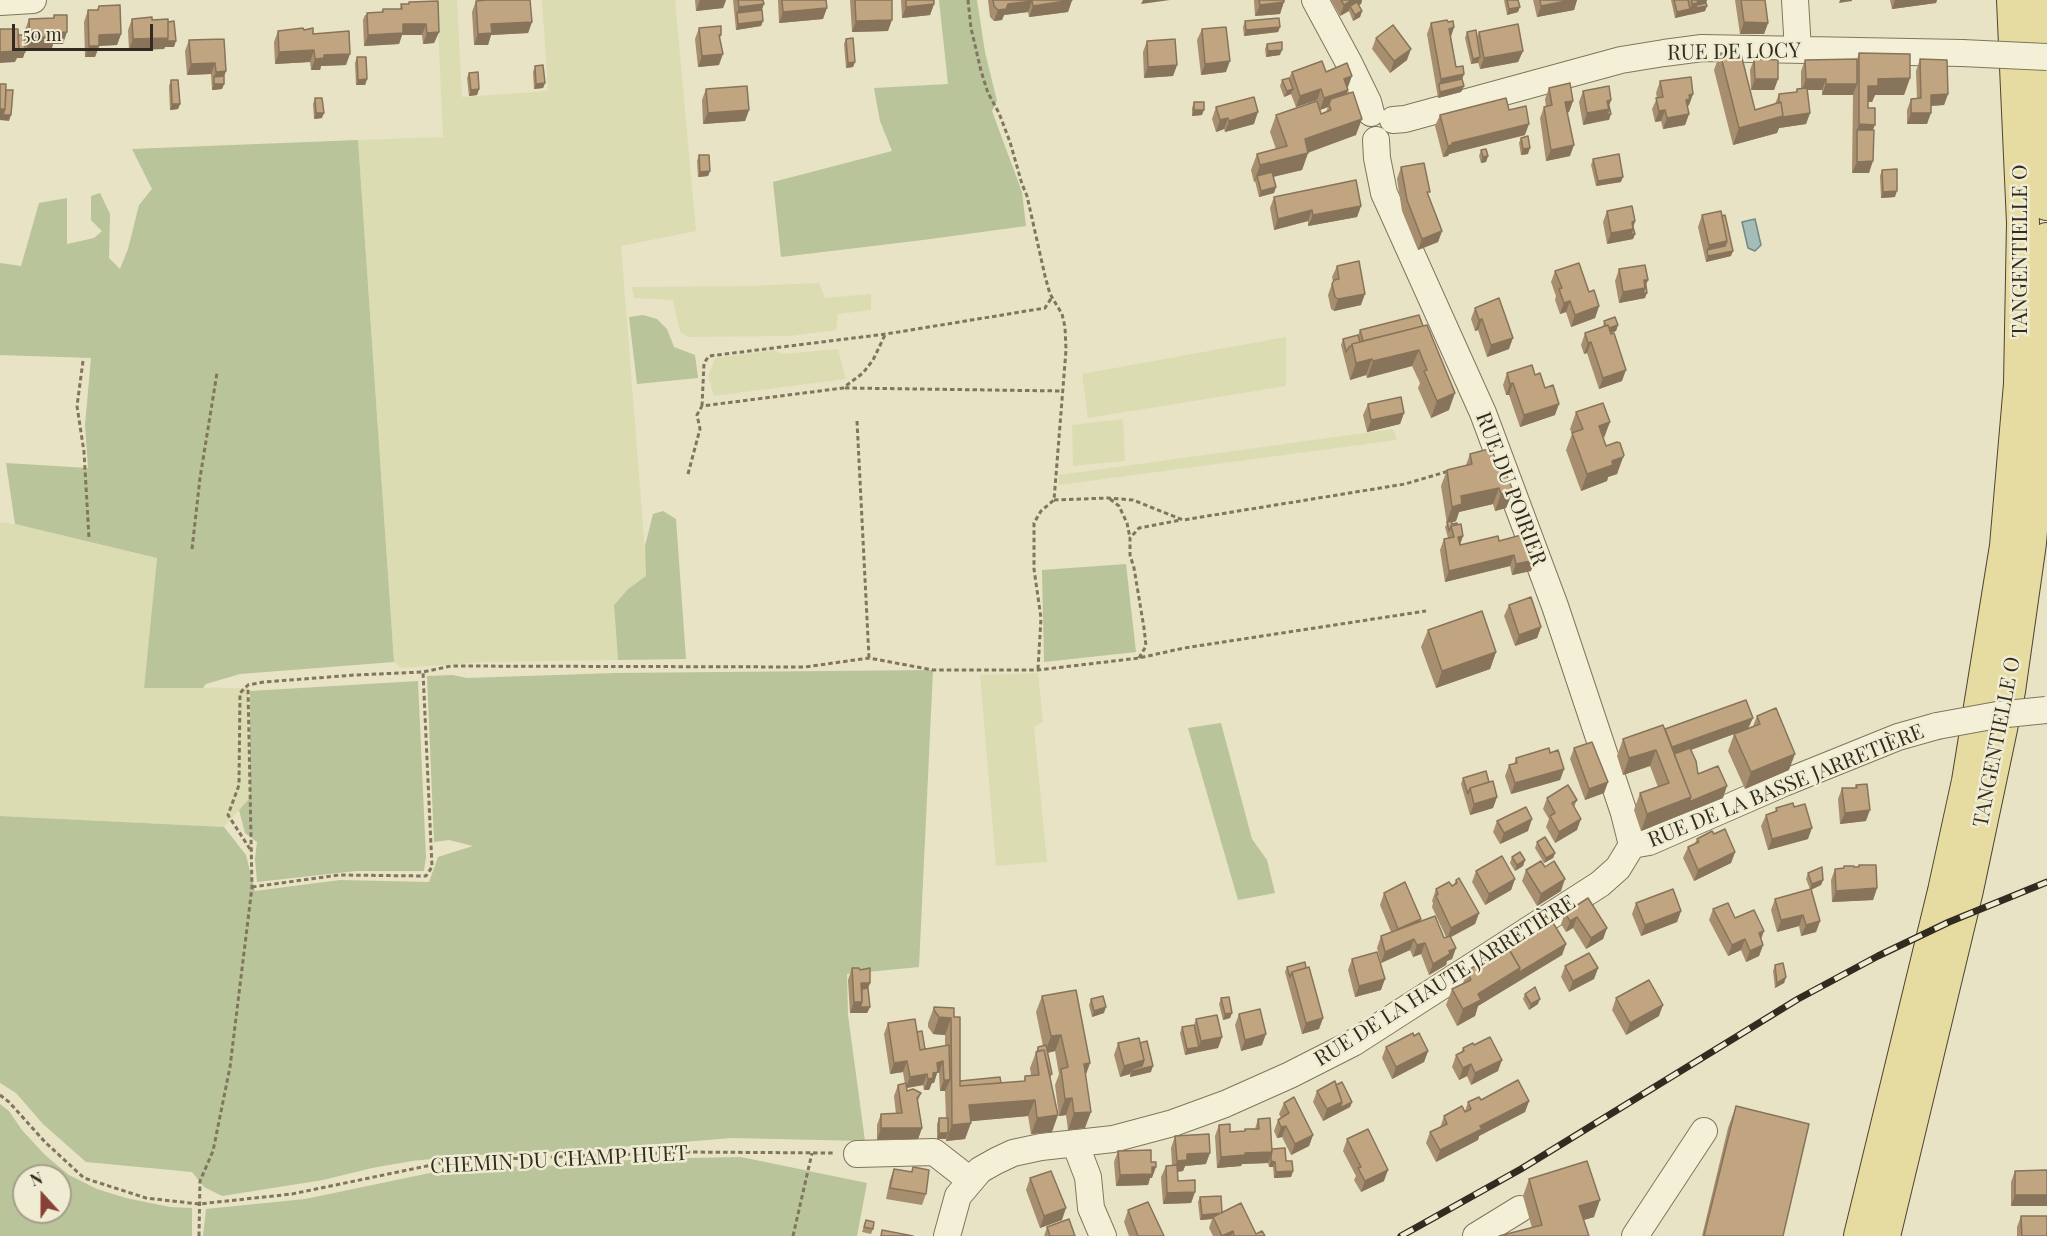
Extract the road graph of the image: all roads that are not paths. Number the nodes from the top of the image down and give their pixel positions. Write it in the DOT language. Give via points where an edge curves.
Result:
graph roads {
  1 [pos="33,0"];
  2 [pos="1315,0"];
  3 [pos="1795,0"];
  4 [pos="2013,0"];
  5 [pos="2037,0"];
  6 [pos="0,2"];
  7 [pos="1798,50"];
  8 [pos="2047,57"];
  9 [pos="1382,117"];
  10 [pos="2047,204"];
  11 [pos="2047,239"];
  12 [pos="2047,710"];
  13 [pos="1632,845"];
  14 [pos="1704,1131"];
  15 [pos="1074,1143"];
  16 [pos="857,1154"];
  17 [pos="970,1180"];
  18 [pos="1520,1209"];
  19 [pos="1865,1233"];
  20 [pos="947,1236"];
  21 [pos="1103,1236"];
  22 [pos="1476,1236"];
  23 [pos="1635,1236"];
  1 -- 6 [label="street"];
  2 -- 9 [label="street" via="1368,102"];
  3 -- 7 [label="street"];
  4 -- 19 [label="main road, TANGENTIELLE O" via="2023,223 2019,384 2006,546 1968,782"];
  5 -- 10 [label="main road, TANGENTIELLE O"];
  7 -- 8 [label="street, RUE DE LOCY, bridge"];
  7 -- 9 [label="street, RUE DE LOCY" via="1702,48 1621,60 1405,120"];
  9 -- 13 [label="street, RUE DU POIRIER" via="1365,120 1365,128 1368,136 1376,140 1384,193 1484,413 1555,606"];
  11 -- 19 [label="main road, TANGENTIELLE O" via="2043,386 2030,543 2009,691 1967,890"];
  12 -- 13 [label="street, RUE DE LA BASSE JARRETIÈRE, bridge" via="1987,716 1898,737 1649,842"];
  13 -- 15 [label="street, RUE DE LA HAUTE JARRETIÈRE" via="1618,868 1600,884 1353,1043 1225,1104 1173,1123"];
  14 -- 23 [label="street"];
  15 -- 17 [label="street, RUE DE LA HAUTE JARRETIÈRE" via="1013,1154 980,1170"];
  15 -- 21 [label="street" via="1088,1177 1091,1208"];
  16 -- 17 [label="street" via="934,1152"];
  17 -- 20 [label="street" via="958,1196"];
  18 -- 22 [label="street"];
}
